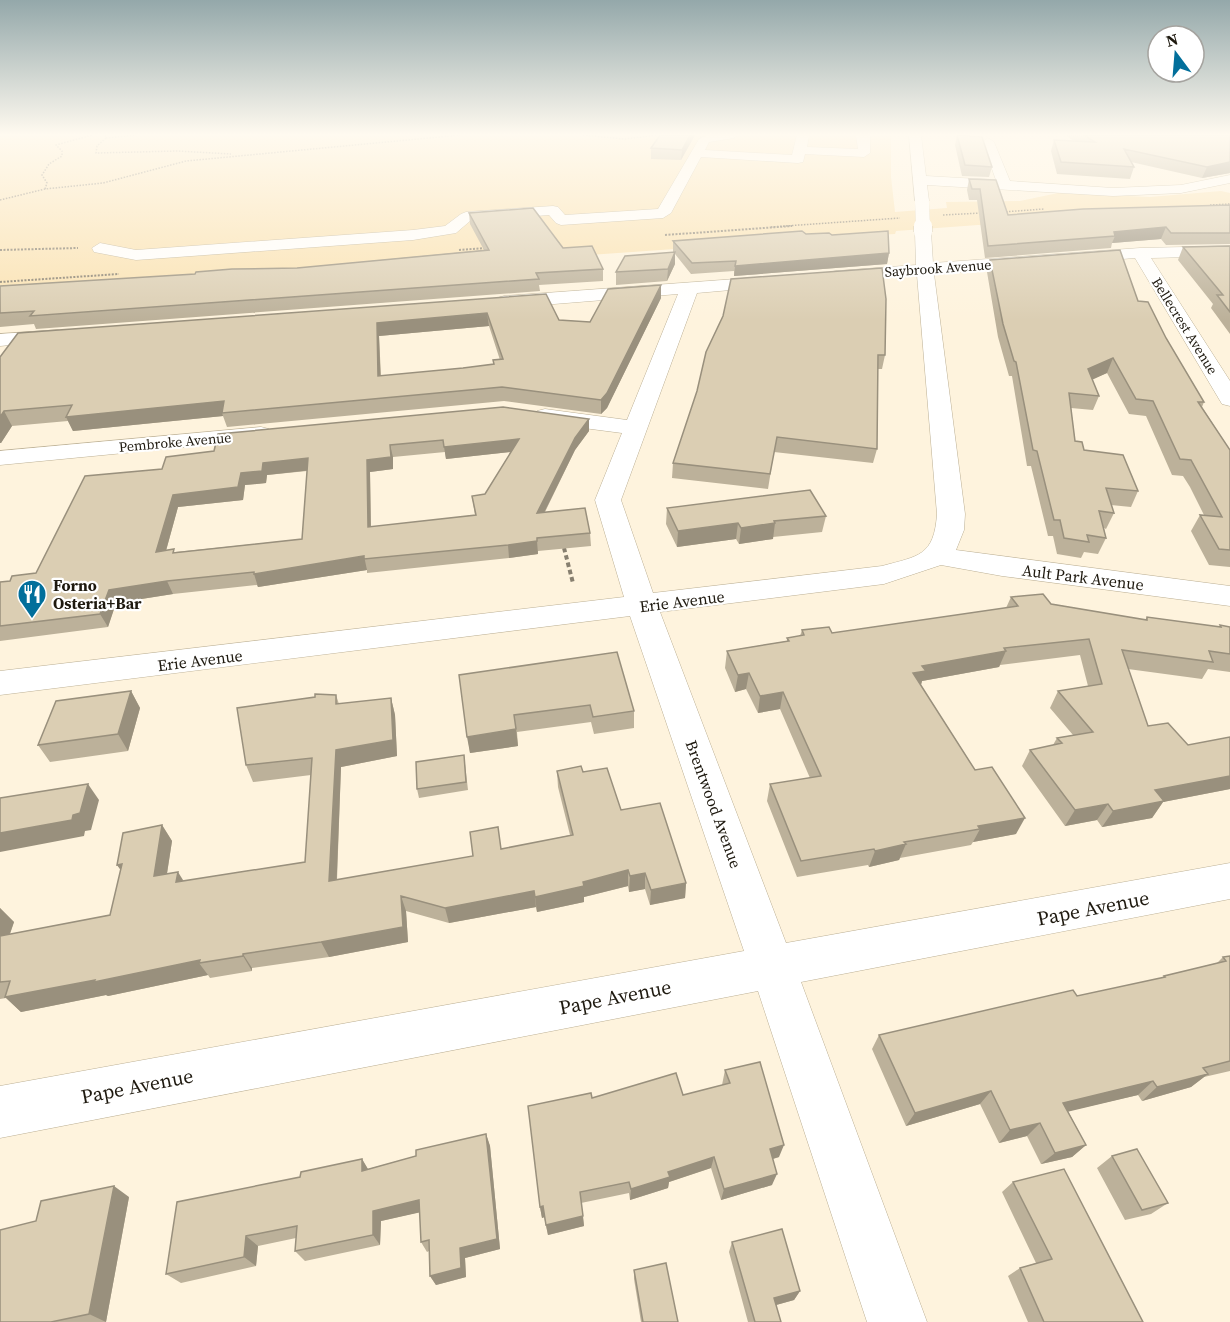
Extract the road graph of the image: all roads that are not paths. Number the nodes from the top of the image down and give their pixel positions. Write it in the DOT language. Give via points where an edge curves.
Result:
graph roads {
  1 [pos="673,197"];
  2 [pos="922,197"];
  3 [pos="561,220"];
  4 [pos="450,230"];
  5 [pos="547,230"];
  6 [pos="468,236"];
  7 [pos="100,248"];
  8 [pos="1230,251"];
  9 [pos="1140,253"];
  10 [pos="925,269"];
  11 [pos="813,278"];
  12 [pos="790,280"];
  13 [pos="690,287"];
  14 [pos="488,303"];
  15 [pos="71,335"];
  16 [pos="0,340"];
  17 [pos="1230,399"];
  18 [pos="526,413"];
  19 [pos="636,428"];
  20 [pos="282,432"];
  21 [pos="0,458"];
  22 [pos="937,556"];
  23 [pos="1230,596"];
  24 [pos="642,606"];
  25 [pos="0,683"];
  26 [pos="1230,881"];
  27 [pos="772,968"];
  28 [pos="0,1112"];
  29 [pos="897,1322"];
  1 -- 3 [label="street" via="663,213"];
  2 -- 10 [label="street, bridge"];
  3 -- 4 [label="street" via="553,210 466,217"];
  3 -- 5 [label="street"];
  4 -- 6 [label="street"];
  4 -- 7 [label="street" via="136,255"];
  8 -- 9 [label="street, Saybrook Avenue"];
  9 -- 10 [label="street, Saybrook Avenue"];
  9 -- 17 [label="street, Bellecrest Avenue"];
  10 -- 11 [label="street, Saybrook Avenue"];
  10 -- 22 [label="street" via="951,514 948,543"];
  12 -- 13 [label="street"];
  13 -- 14 [label="street"];
  13 -- 19 [label="street, Brentwood Avenue"];
  15 -- 16 [label="street"];
  18 -- 19 [label="street"];
  19 -- 24 [label="street, Brentwood Avenue" via="608,500"];
  20 -- 21 [label="street, Pembroke Avenue"];
  22 -- 23 [label="street, Ault Park Avenue"];
  22 -- 24 [label="street, Erie Avenue" via="884,575"];
  24 -- 25 [label="street, Erie Avenue"];
  24 -- 27 [label="street, Brentwood Avenue"];
  26 -- 27 [label="street, Pape Avenue"];
  27 -- 28 [label="street, Pape Avenue"];
  27 -- 29 [label="street, Brentwood Avenue"];
}
